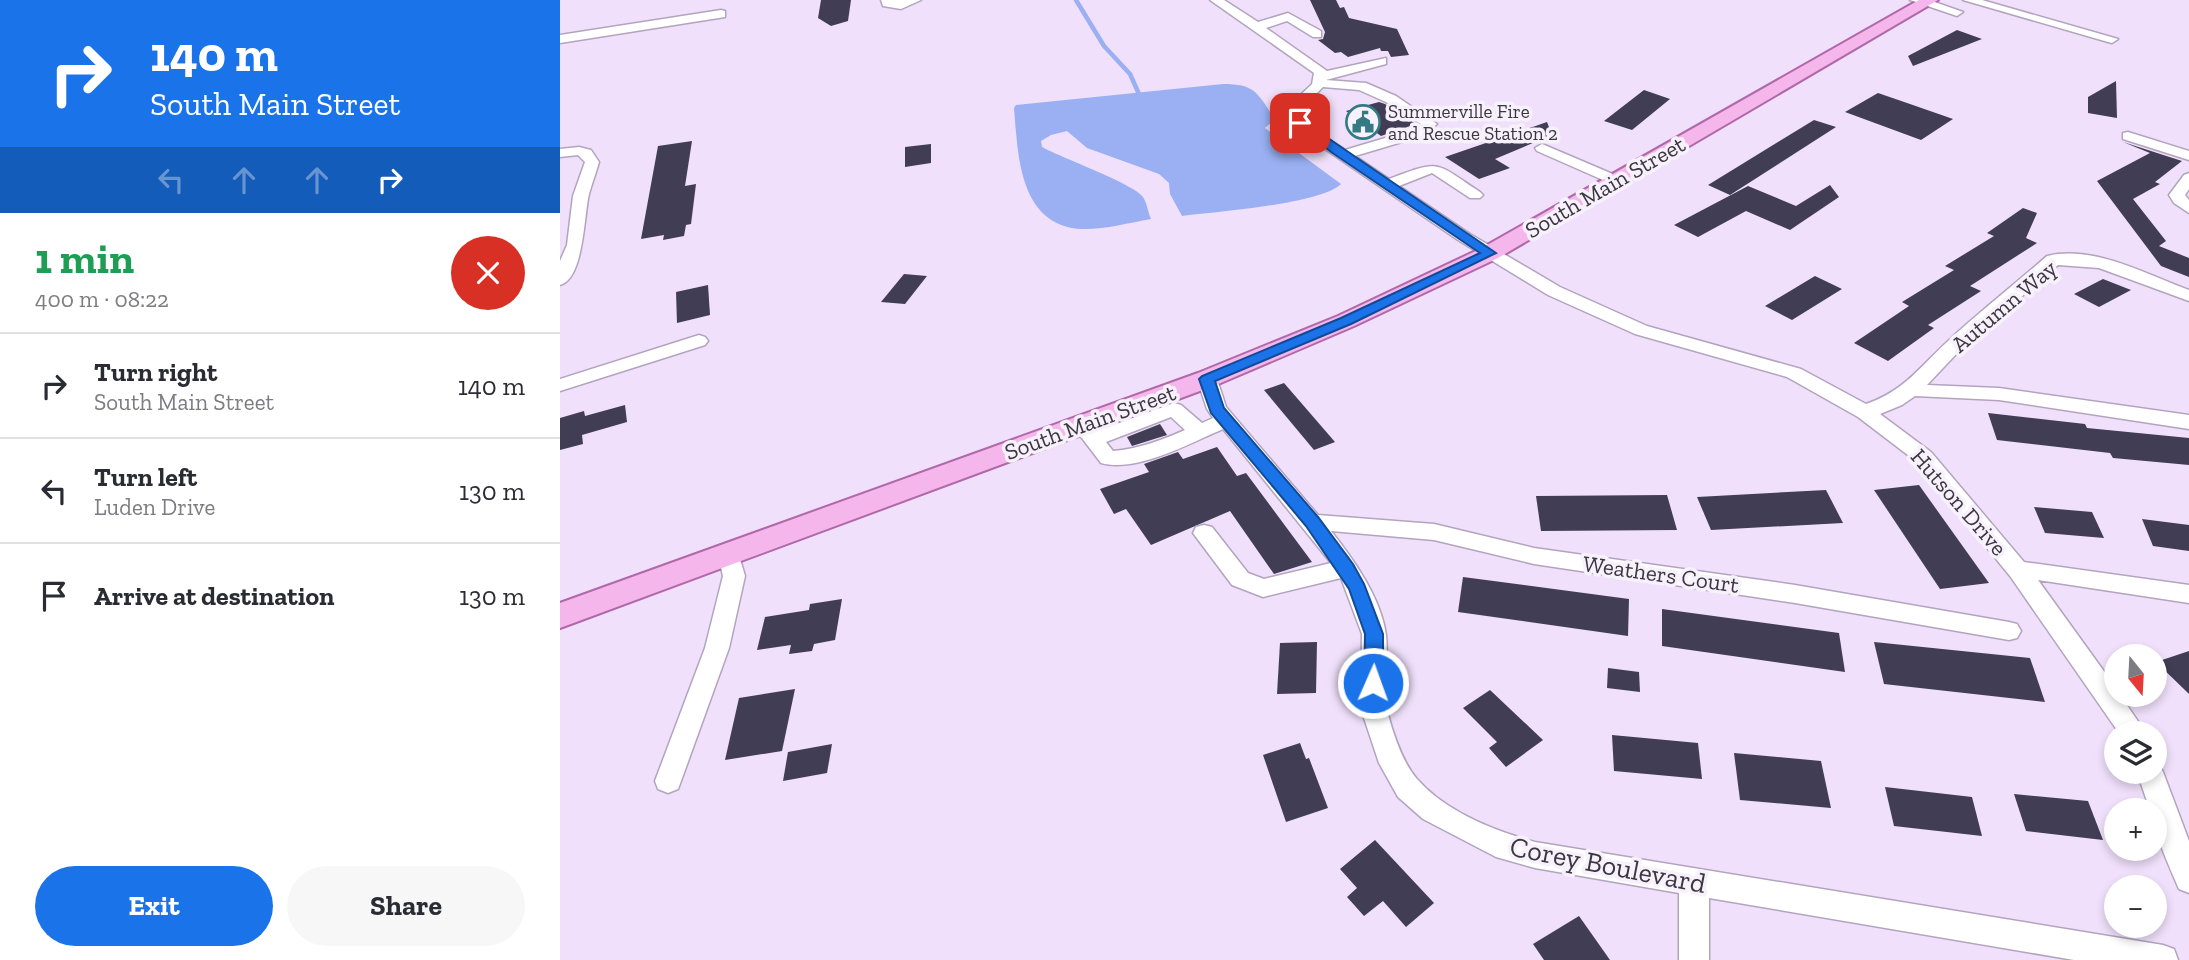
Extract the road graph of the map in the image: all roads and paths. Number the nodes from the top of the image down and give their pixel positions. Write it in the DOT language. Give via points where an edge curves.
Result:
graph roads {
  1 [pos="887,0"];
  2 [pos="915,0"];
  3 [pos="1216,0"];
  4 [pos="1969,0"];
  5 [pos="1924,1"];
  6 [pos="1989,3"];
  7 [pos="1957,12"];
  8 [pos="721,14"];
  9 [pos="1255,27"];
  10 [pos="1317,34"];
  11 [pos="560,39"];
  12 [pos="2112,39"];
  13 [pos="1381,61"];
  14 [pos="1320,80"];
  15 [pos="2128,136"];
  16 [pos="1542,148"];
  17 [pos="560,153"];
  18 [pos="1343,155"];
  19 [pos="2189,156"];
  20 [pos="2189,178"];
  21 [pos="1617,181"];
  22 [pos="1387,185"];
  23 [pos="1475,195"];
  24 [pos="2189,208"];
  25 [pos="1490,253"];
  26 [pos="560,280"];
  27 [pos="2189,296"];
  28 [pos="699,341"];
  29 [pos="1207,379"];
  30 [pos="560,385"];
  31 [pos="1911,390"];
  32 [pos="1168,402"];
  33 [pos="1865,412"];
  34 [pos="1226,420"];
  35 [pos="2189,422"];
  36 [pos="1199,431"];
  37 [pos="1087,432"];
  38 [pos="1312,522"];
  39 [pos="1204,533"];
  40 [pos="729,555"];
  41 [pos="1347,568"];
  42 [pos="2018,570"];
  43 [pos="2189,594"];
  44 [pos="560,617"];
  45 [pos="2009,631"];
  46 [pos="2125,721"];
  47 [pos="668,781"];
  48 [pos="2154,784"];
  49 [pos="2189,879"];
  50 [pos="1694,882"];
  51 [pos="1694,960"];
  52 [pos="2163,960"];
  1 -- 2 [label="street" via="895,6"];
  3 -- 9 [label="street"];
  4 -- 6 [label="street"];
  5 -- 7 [label="street"];
  5 -- 21 [label="main road, South Main Street"];
  6 -- 12 [label="street"];
  8 -- 11 [label="street"];
  9 -- 10 [label="street" via="1289,17"];
  9 -- 14 [label="street" via="1315,66"];
  13 -- 14 [label="street"];
  14 -- 18 [label="street, Hutson Drive" via="1295,107 1295,115 1308,131"];
  14 -- 18 [label="street" via="1361,86 1430,124"];
  15 -- 19 [label="street"];
  16 -- 21 [label="street"];
  17 -- 26 [label="street" via="579,151 592,162 581,196 575,245"];
  18 -- 22 [label="street, Hutson Drive"];
  20 -- 24 [label="street" via="2177,195"];
  21 -- 25 [label="main road, South Main Street"];
  22 -- 23 [label="street" via="1435,169"];
  22 -- 25 [label="street, Hutson Drive"];
  25 -- 29 [label="main road, South Main Street" via="1346,321"];
  25 -- 33 [label="street, Hutson Drive" via="1618,322 1779,367"];
  27 -- 31 [label="street, Autumn Way" via="2094,261 2053,260"];
  28 -- 30 [label="street"];
  29 -- 32 [label="main road, South Main Street"];
  29 -- 34 [label="street, Corey Boulevard" via="1217,409"];
  31 -- 33 [label="street, Autumn Way"];
  31 -- 35 [label="street, Autumn Way" via="2000,394"];
  32 -- 36 [label="street"];
  32 -- 37 [label="main road, South Main Street"];
  33 -- 42 [label="street, Hutson Drive" via="1924,457"];
  34 -- 36 [label="street"];
  34 -- 38 [label="street, Corey Boulevard"];
  36 -- 37 [label="street" via="1122,458 1108,458"];
  37 -- 40 [label="main road, South Main Street"];
  38 -- 41 [label="street, Corey Boulevard"];
  38 -- 45 [label="street, Weathers Court" via="1434,532 1534,556"];
  39 -- 41 [label="street" via="1240,579 1263,587"];
  40 -- 44 [label="main road, South Main Street"];
  40 -- 47 [label="street" via="734,576 717,648"];
  41 -- 50 [label="street, Corey Boulevard" via="1374,634 1374,709 1381,735 1408,788 1433,810 1496,844 1559,860"];
  42 -- 43 [label="street"];
  42 -- 46 [label="street, Hutson Drive"];
  48 -- 49 [label="street"];
  50 -- 51 [label="street"];
  50 -- 52 [label="street, Corey Boulevard"];
}
